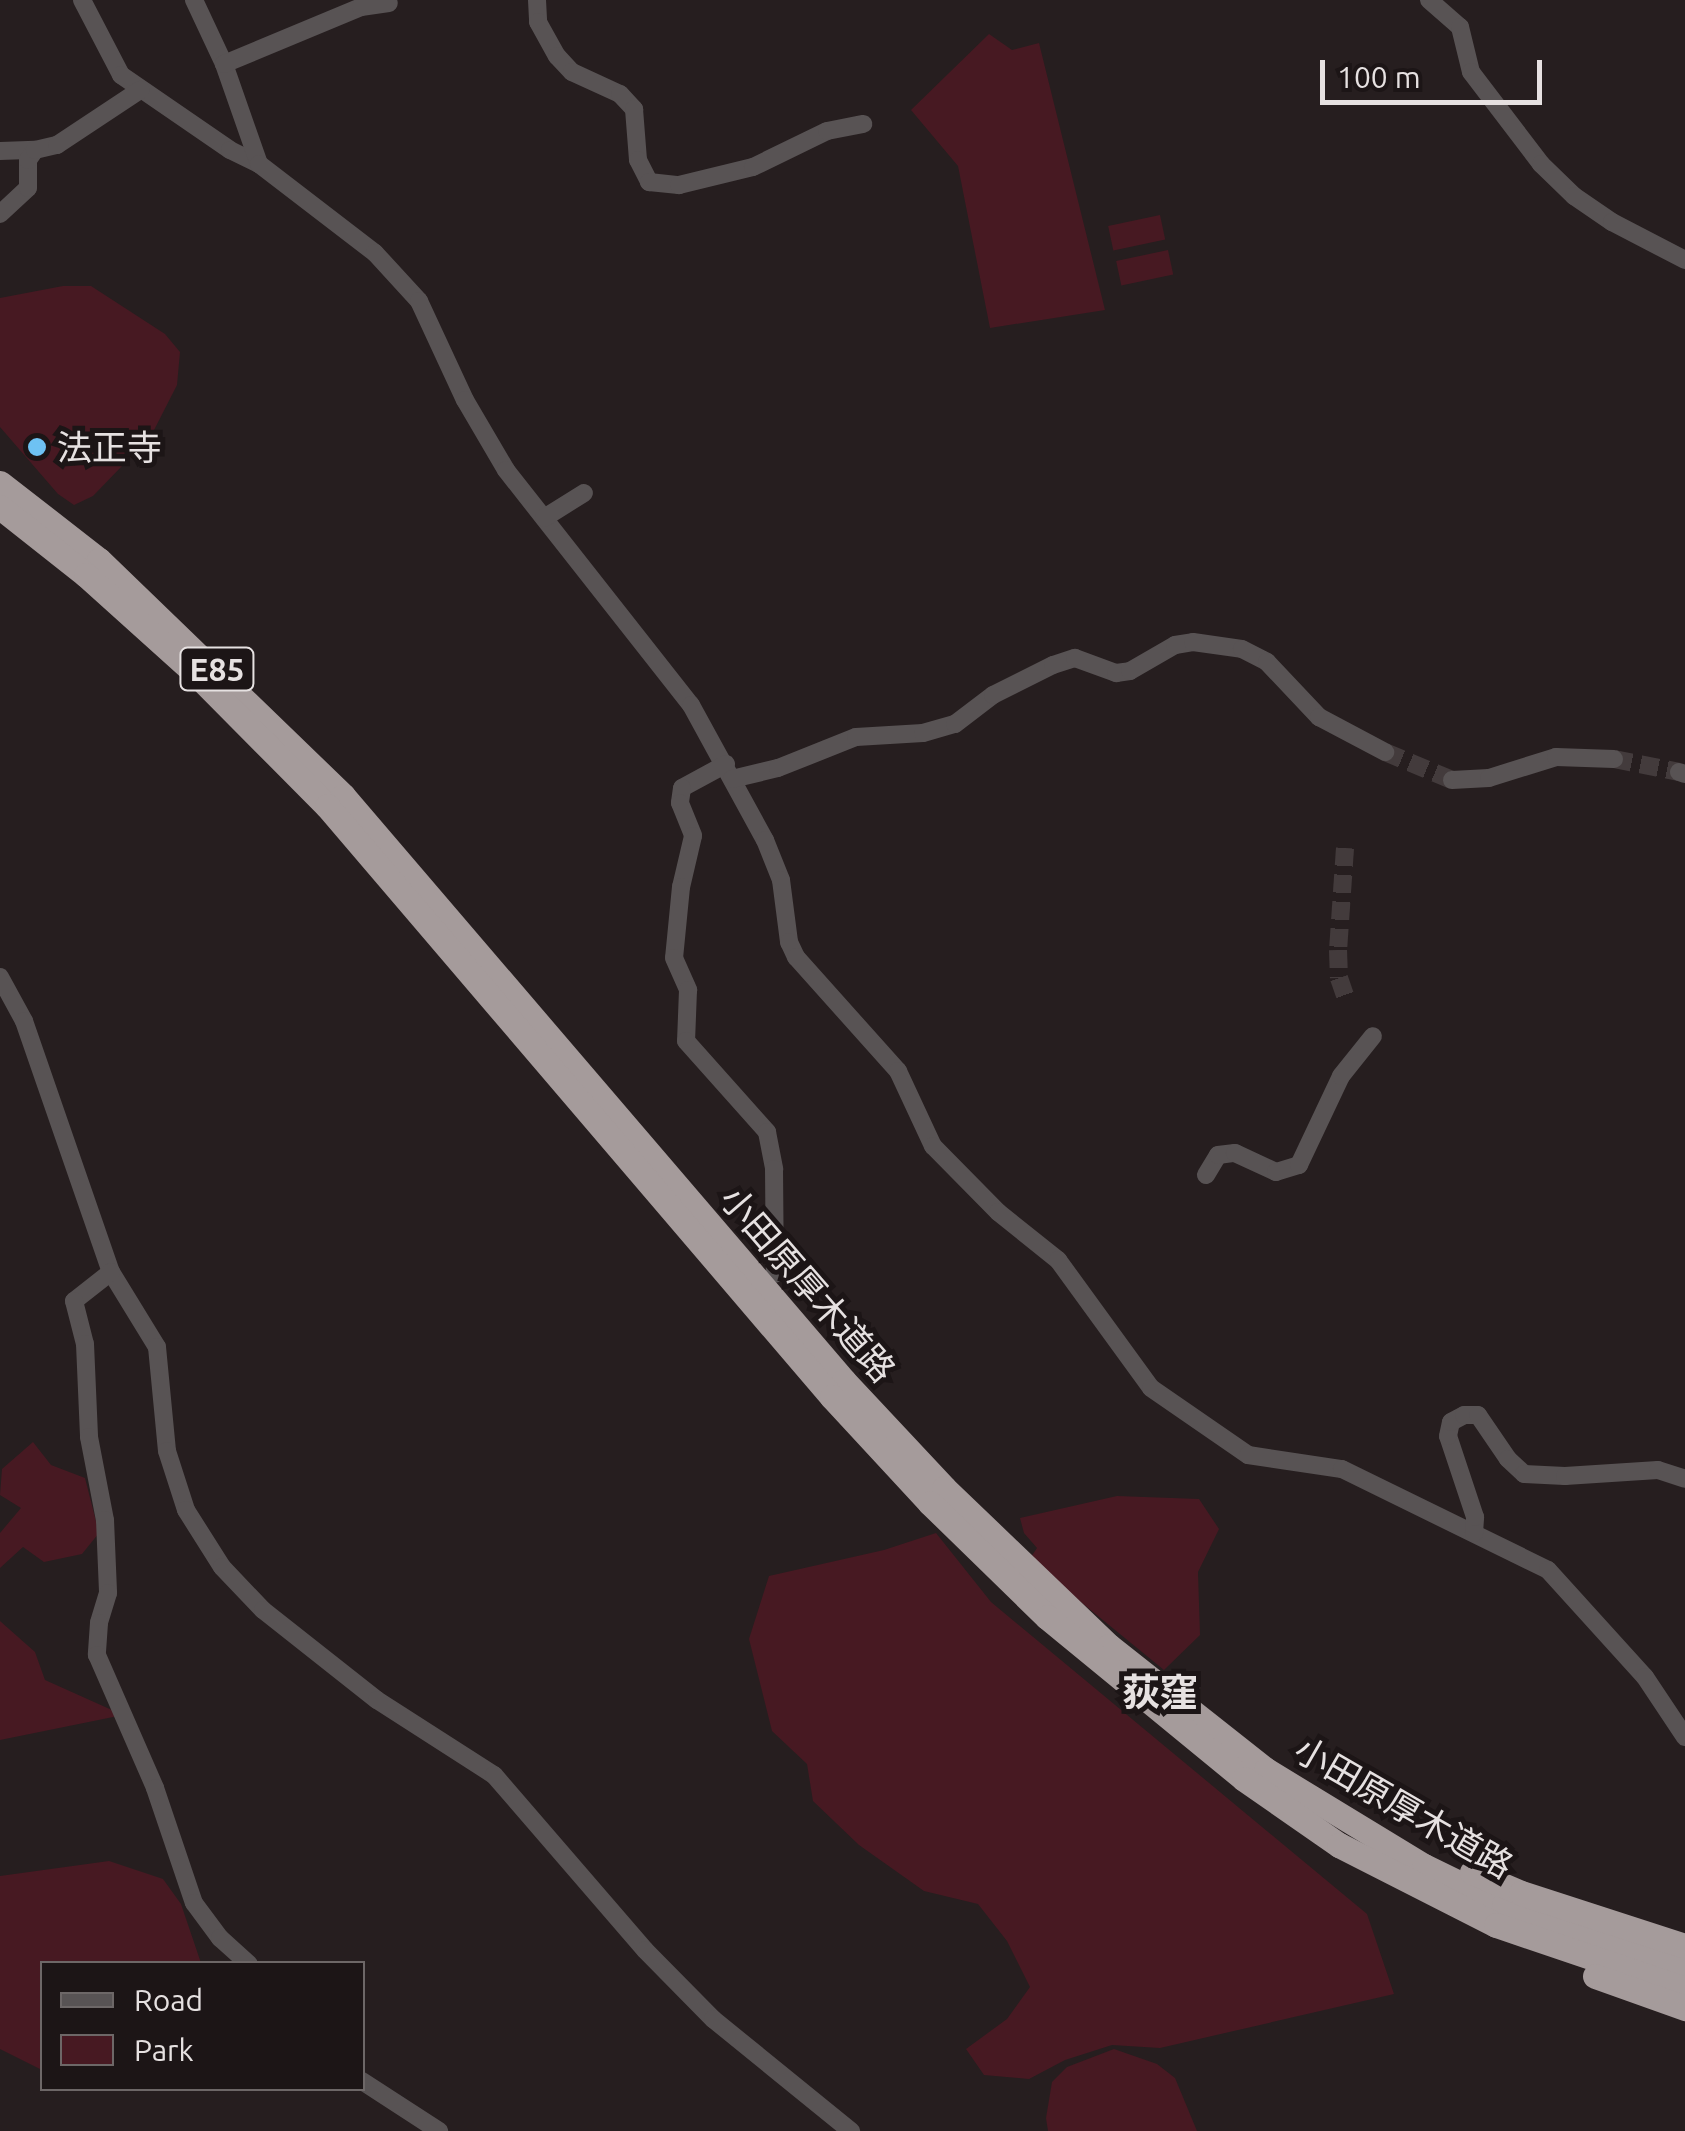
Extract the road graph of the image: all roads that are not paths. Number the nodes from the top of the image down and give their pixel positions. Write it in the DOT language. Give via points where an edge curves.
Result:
graph roads {
  1 [pos="82,0"];
  2 [pos="194,0"];
  3 [pos="537,0"];
  4 [pos="1429,0"];
  5 [pos="389,3"];
  6 [pos="224,64"];
  7 [pos="140,90"];
  8 [pos="863,124"];
  9 [pos="35,150"];
  10 [pos="0,151"];
  11 [pos="259,164"];
  12 [pos="0,214"];
  13 [pos="1685,260"];
  14 [pos="0,483"];
  15 [pos="584,493"];
  16 [pos="0,507"];
  17 [pos="544,518"];
  18 [pos="1385,752"];
  19 [pos="1614,759"];
  20 [pos="729,771"];
  21 [pos="1452,780"];
  22 [pos="407,882"];
  23 [pos="0,977"];
  24 [pos="1373,1036"];
  25 [pos="1206,1175"];
  26 [pos="674,1198"];
  27 [pos="111,1272"];
  28 [pos="776,1274"];
  29 [pos="1685,1479"];
  30 [pos="1474,1533"];
  31 [pos="1685,1737"];
  32 [pos="1266,1770"];
  33 [pos="1496,1926"];
  34 [pos="1685,1946"];
  35 [pos="245,1961"];
  36 [pos="1685,1969"];
  37 [pos="1685,1988"];
  38 [pos="1685,2008"];
  39 [pos="365,2083"];
  40 [pos="439,2131"];
  41 [pos="851,2131"];
  1 -- 7 [label="street" via="114,68"];
  2 -- 6 [label="street"];
  3 -- 8 [label="street" via="538,22 556,56 634,109 638,160 650,182 679,185 753,166 827,131"];
  4 -- 13 [label="street" via="1460,27 1471,72 1540,164 1612,222"];
  5 -- 6 [label="street" via="361,7"];
  6 -- 11 [label="street"];
  7 -- 9 [label="street" via="57,145"];
  7 -- 11 [label="street"];
  9 -- 10 [label="street"];
  9 -- 12 [label="street" via="28,160 28,188"];
  11 -- 17 [label="street" via="402,280 427,315 506,470"];
  14 -- 22 [label="highway, 小田原厚木道路 / E85" via="99,560 210,663 343,796"];
  15 -- 17 [label="street"];
  16 -- 22 [label="highway, 小田原厚木道路 / E85" via="198,676"];
  17 -- 20 [label="street" via="691,705"];
  18 -- 20 [label="street" via="1319,716 1267,662 1242,649 1192,642 1130,672 1075,658 992,695 954,724 856,737 778,768"];
  19 -- 21 [label="street" via="1556,757 1489,778"];
  20 -- 28 [label="street" via="682,788 680,803 692,836 674,958 688,990 686,1041 768,1132"];
  20 -- 30 [label="street" via="782,880 796,956 898,1071 932,1146 1058,1260 1139,1376 1248,1455 1342,1470"];
  22 -- 26 [label="highway, 小田原厚木道路 / E85"];
  23 -- 27 [label="street" via="24,1021"];
  24 -- 25 [label="street" via="1341,1076 1299,1165 1276,1172 1235,1154 1218,1155"];
  26 -- 32 [label="highway, 小田原厚木道路 / E85" via="1012,1557 1109,1646"];
  26 -- 33 [label="highway, 小田原厚木道路 / E85" via="930,1504 1046,1616 1167,1719 1307,1823"];
  27 -- 35 [label="street" via="74,1301 105,1520 108,1593 97,1654 155,1788 194,1903"];
  27 -- 41 [label="street" via="157,1347 167,1451 186,1510 222,1567 263,1610 377,1700 494,1776 713,2019"];
  29 -- 30 [label="street" via="1658,1470 1524,1474 1478,1416 1464,1415 1451,1422 1448,1436 1475,1517"];
  30 -- 31 [label="street" via="1558,1580 1645,1678"];
  32 -- 34 [label="highway" via="1522,1893"];
  32 -- 36 [label="highway, 小田原厚木道路 / E85" via="1424,1866 1504,1905"];
  33 -- 37 [label="highway, 小田原厚木道路 / E85"];
  33 -- 38 [label="highway" via="1559,1962"];
  39 -- 40 [label="street"];
}
